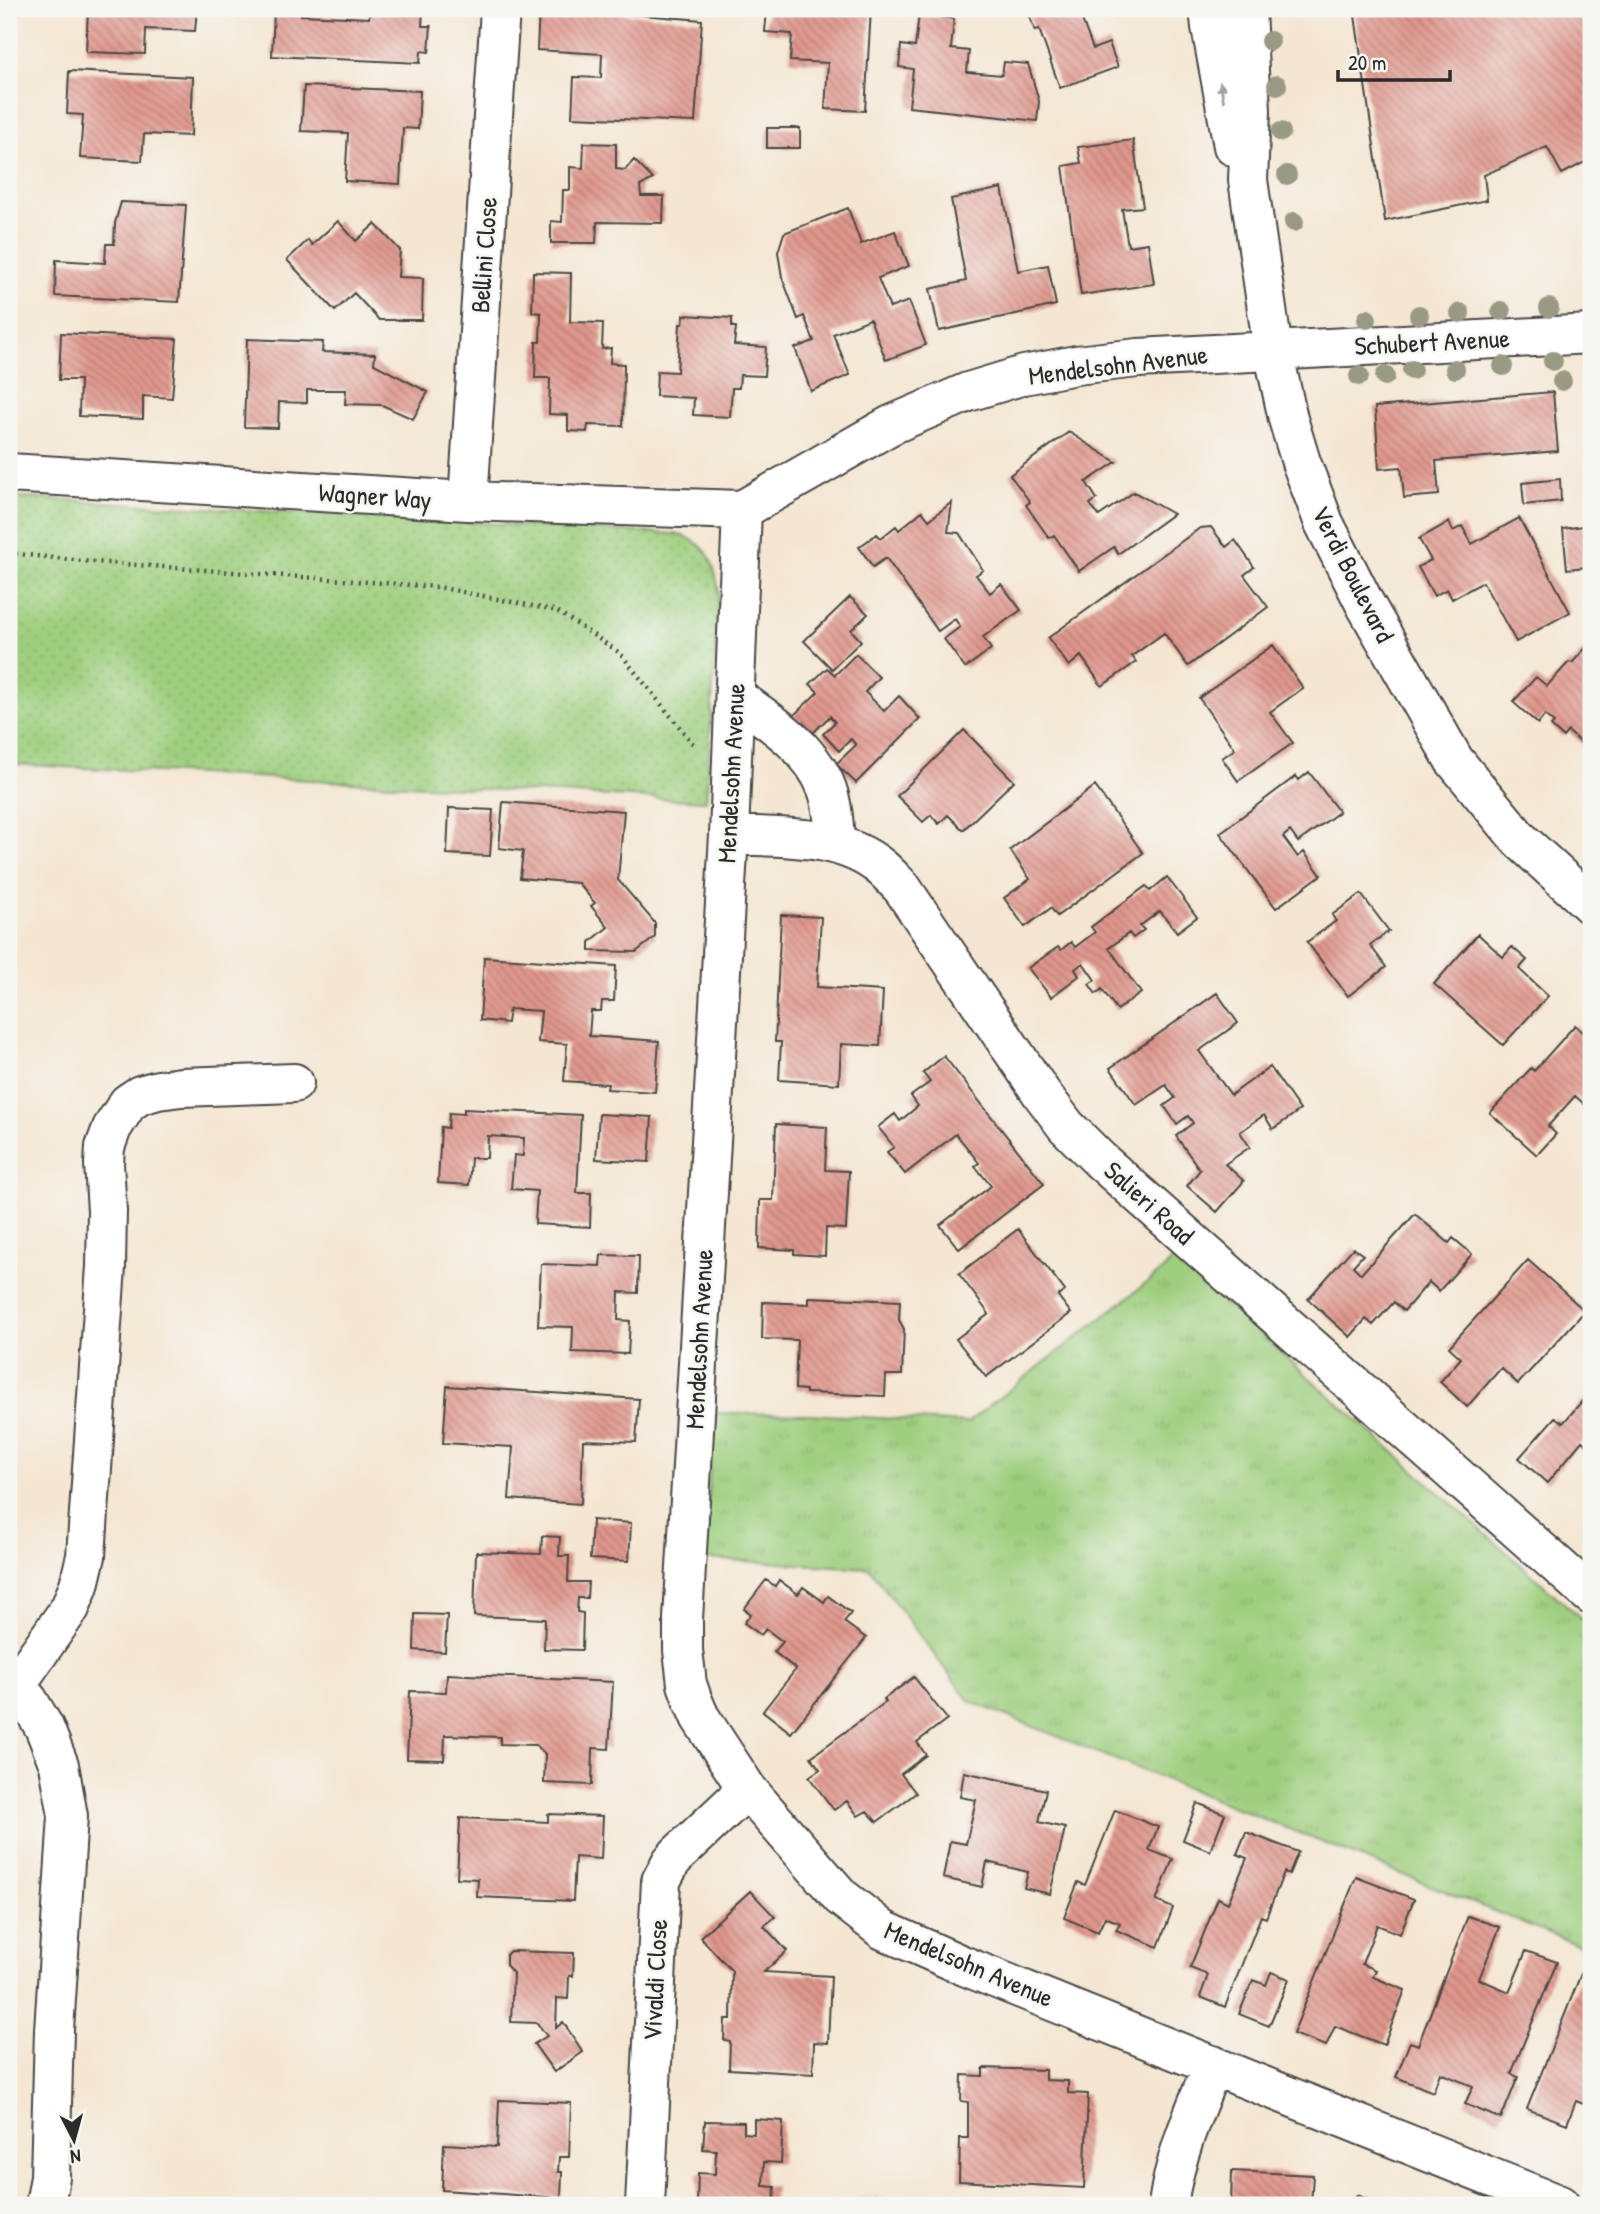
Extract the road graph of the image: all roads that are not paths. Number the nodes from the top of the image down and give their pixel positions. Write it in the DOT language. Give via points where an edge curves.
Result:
graph roads {
  1 [pos="499,9"];
  2 [pos="1209,9"];
  3 [pos="1246,9"];
  4 [pos="1248,180"];
  5 [pos="1591,334"];
  6 [pos="1273,350"];
  7 [pos="9,473"];
  8 [pos="468,501"];
  9 [pos="743,510"];
  10 [pos="735,696"];
  11 [pos="729,835"];
  12 [pos="835,843"];
  13 [pos="1591,905"];
  14 [pos="294,1083"];
  15 [pos="1591,1595"];
  16 [pos="12,1683"];
  17 [pos="747,1789"];
  18 [pos="1213,2064"];
  19 [pos="45,2205"];
  20 [pos="645,2205"];
  21 [pos="1168,2205"];
  22 [pos="1560,2205"];
  1 -- 8 [label="street, Bellini Close"];
  4 -- 2 [label="street, Verdi Boulevard, one-way" via="1232,145"];
  3 -- 4 [label="street, Verdi Boulevard" via="1251,111"];
  4 -- 6 [label="street, Verdi Boulevard"];
  5 -- 6 [label="street, Schubert Avenue"];
  6 -- 9 [label="street, Mendelsohn Avenue" via="1089,363 968,392 891,425"];
  6 -- 13 [label="street, Verdi Boulevard" via="1287,419 1324,523 1454,760 1518,839"];
  7 -- 8 [label="street, Wagner Way"];
  8 -- 9 [label="street, Wagner Way"];
  9 -- 10 [label="street, Mendelsohn Avenue"];
  10 -- 11 [label="street, Mendelsohn Avenue"];
  10 -- 12 [label="street" via="774,724 812,762 828,792"];
  11 -- 12 [label="street, Salieri Road"];
  11 -- 17 [label="street, Mendelsohn Avenue" via="683,1650 687,1684 700,1717"];
  12 -- 15 [label="street, Salieri Road" via="882,868 902,888 1042,1094 1100,1160"];
  14 -- 16 [label="street" via="158,1090 128,1103 112,1128 105,1147 106,1266 86,1556 70,1608"];
  16 -- 19 [label="street" via="37,1712 53,1746 68,1815"];
  17 -- 18 [label="street, Mendelsohn Avenue" via="841,1897 883,1930"];
  17 -- 20 [label="street, Vivaldi Close" via="678,1854 662,1881"];
  18 -- 21 [label="street" via="1183,2137"];
  18 -- 22 [label="street, Mendelsohn Avenue"];
}
